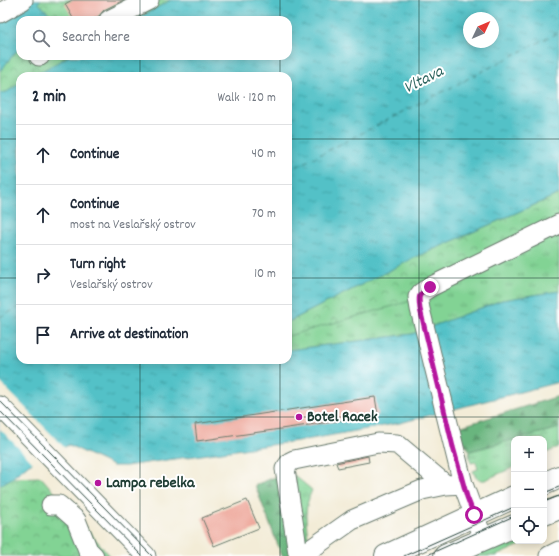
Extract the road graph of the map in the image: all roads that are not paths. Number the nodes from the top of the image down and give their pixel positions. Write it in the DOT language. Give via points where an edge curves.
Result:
graph roads {
  1 [pos="23,0"];
  2 [pos="149,0"];
  3 [pos="2,12"];
  4 [pos="117,16"];
  5 [pos="559,224"];
  6 [pos="0,406"];
  7 [pos="559,477"];
  8 [pos="547,483"];
  9 [pos="462,495"];
  10 [pos="511,497"];
  11 [pos="51,505"];
  12 [pos="559,508"];
  13 [pos="547,513"];
  14 [pos="511,527"];
  15 [pos="483,539"];
  16 [pos="559,552"];
  17 [pos="303,553"];
  18 [pos="94,556"];
  19 [pos="146,556"];
  20 [pos="386,556"];
  21 [pos="445,556"];
  22 [pos="549,556"];
  1 -- 3 [label="street"];
  2 -- 4 [label="street"];
  5 -- 9 [label="street" via="430,287 418,297"];
  6 -- 19 [label="street"];
  7 -- 8 [label="main road"];
  9 -- 10 [label="main road"];
  9 -- 15 [label="street"];
  9 -- 17 [label="street" via="422,490 352,520"];
  9 -- 17 [label="street" via="396,444 378,443 294,460 285,469"];
  9 -- 20 [label="main road"];
  11 -- 18 [label="street" via="59,505 76,520 88,550"];
  12 -- 13 [label="main road"];
  14 -- 15 [label="main road"];
  15 -- 21 [label="main road"];
  16 -- 22 [label="street"];
}
